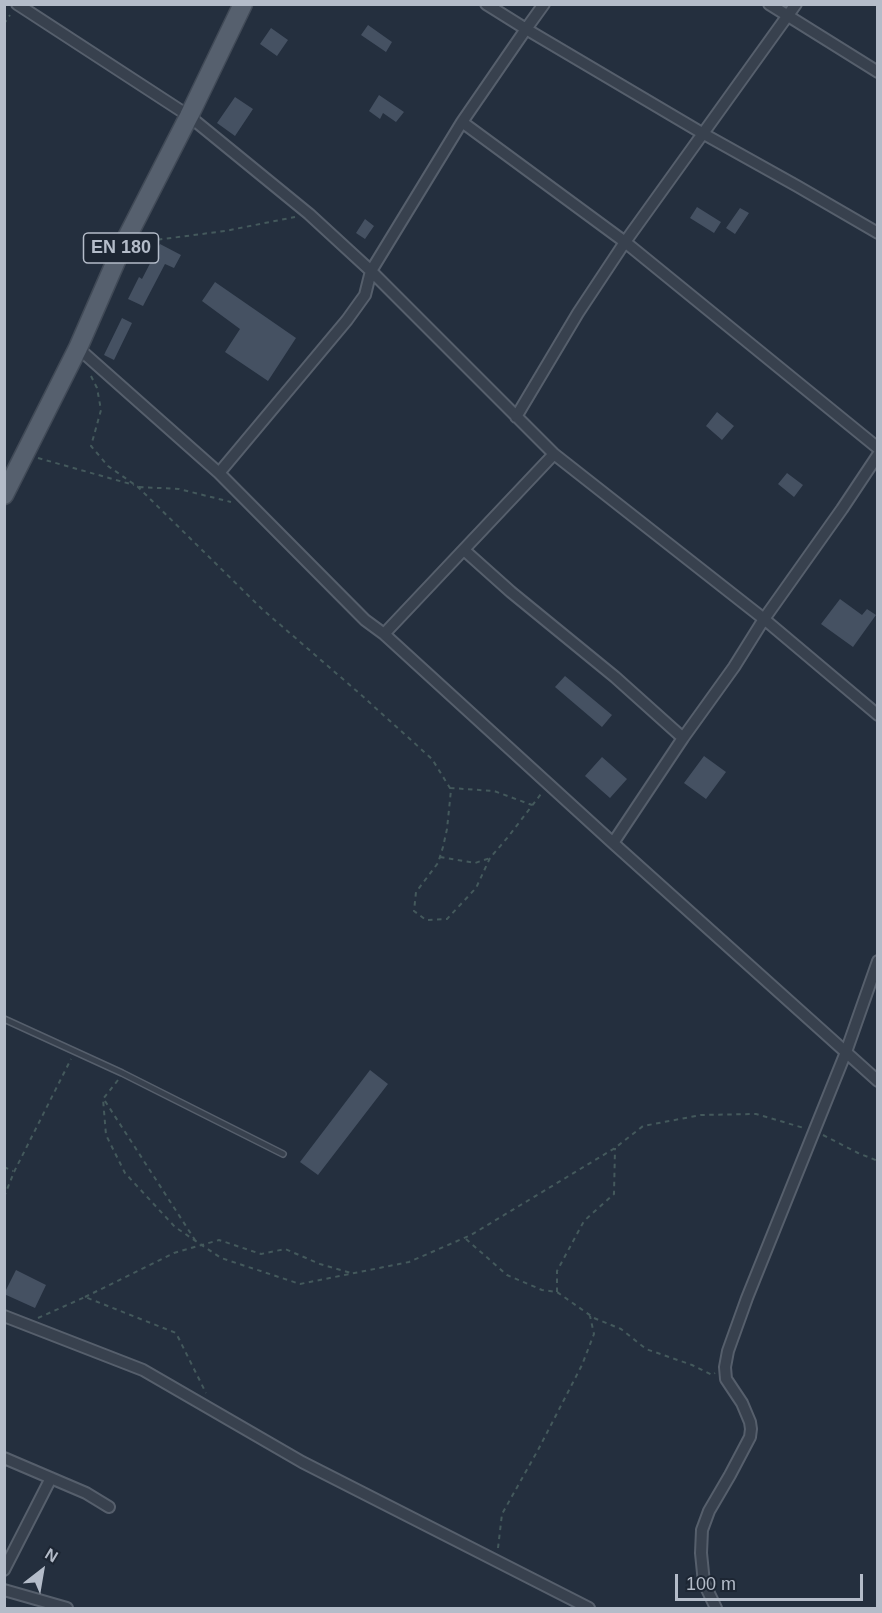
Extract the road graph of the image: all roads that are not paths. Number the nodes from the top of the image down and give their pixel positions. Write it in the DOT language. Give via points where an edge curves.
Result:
graph roads {
  1 [pos="17,4"];
  2 [pos="243,4"];
  3 [pos="486,4"];
  4 [pos="544,4"];
  5 [pos="769,4"];
  6 [pos="796,4"];
  7 [pos="787,16"];
  8 [pos="526,29"];
  9 [pos="878,72"];
  10 [pos="189,116"];
  11 [pos="462,122"];
  12 [pos="702,133"];
  13 [pos="878,234"];
  14 [pos="625,242"];
  15 [pos="371,271"];
  16 [pos="78,348"];
  17 [pos="516,417"];
  18 [pos="878,448"];
  19 [pos="554,454"];
  20 [pos="878,455"];
  21 [pos="219,473"];
  22 [pos="4,495"];
  23 [pos="464,550"];
  24 [pos="764,619"];
  25 [pos="384,634"];
  26 [pos="878,715"];
  27 [pos="683,738"];
  28 [pos="613,843"];
  29 [pos="878,961"];
  30 [pos="4,1019"];
  31 [pos="846,1052"];
  32 [pos="878,1081"];
  33 [pos="283,1154"];
  34 [pos="4,1316"];
  35 [pos="4,1458"];
  36 [pos="51,1478"];
  37 [pos="109,1507"];
  38 [pos="4,1570"];
  39 [pos="4,1590"];
  40 [pos="67,1608"];
  41 [pos="589,1608"];
  42 [pos="716,1608"];
  1 -- 10 [label="street"];
  2 -- 10 [label="main road, EN 180"];
  3 -- 8 [label="street"];
  4 -- 8 [label="street"];
  5 -- 7 [label="street"];
  6 -- 7 [label="street"];
  7 -- 9 [label="street"];
  7 -- 12 [label="street"];
  8 -- 11 [label="street"];
  8 -- 12 [label="street"];
  10 -- 15 [label="street" via="309,214"];
  10 -- 16 [label="main road, EN 180" via="123,245"];
  11 -- 14 [label="street"];
  11 -- 15 [label="street"];
  12 -- 13 [label="street"];
  12 -- 14 [label="street"];
  14 -- 17 [label="street"];
  14 -- 18 [label="street"];
  15 -- 17 [label="street"];
  15 -- 21 [label="street" via="365,295 347,320"];
  16 -- 21 [label="street"];
  16 -- 22 [label="main road, EN 180"];
  17 -- 19 [label="street"];
  19 -- 23 [label="street"];
  19 -- 24 [label="street"];
  20 -- 24 [label="street"];
  21 -- 25 [label="street" via="365,620"];
  23 -- 25 [label="street"];
  23 -- 27 [label="street"];
  24 -- 26 [label="street"];
  24 -- 27 [label="street"];
  25 -- 28 [label="street"];
  27 -- 28 [label="street"];
  28 -- 31 [label="street"];
  29 -- 31 [label="street"];
  30 -- 33 [label="lane"];
  31 -- 32 [label="street"];
  31 -- 42 [label="street" via="728,1352 726,1379 742,1403 751,1429 702,1530 704,1583"];
  34 -- 41 [label="street" via="143,1370 302,1462"];
  35 -- 36 [label="street"];
  36 -- 37 [label="street"];
  36 -- 38 [label="street"];
  39 -- 40 [label="street"];
}
